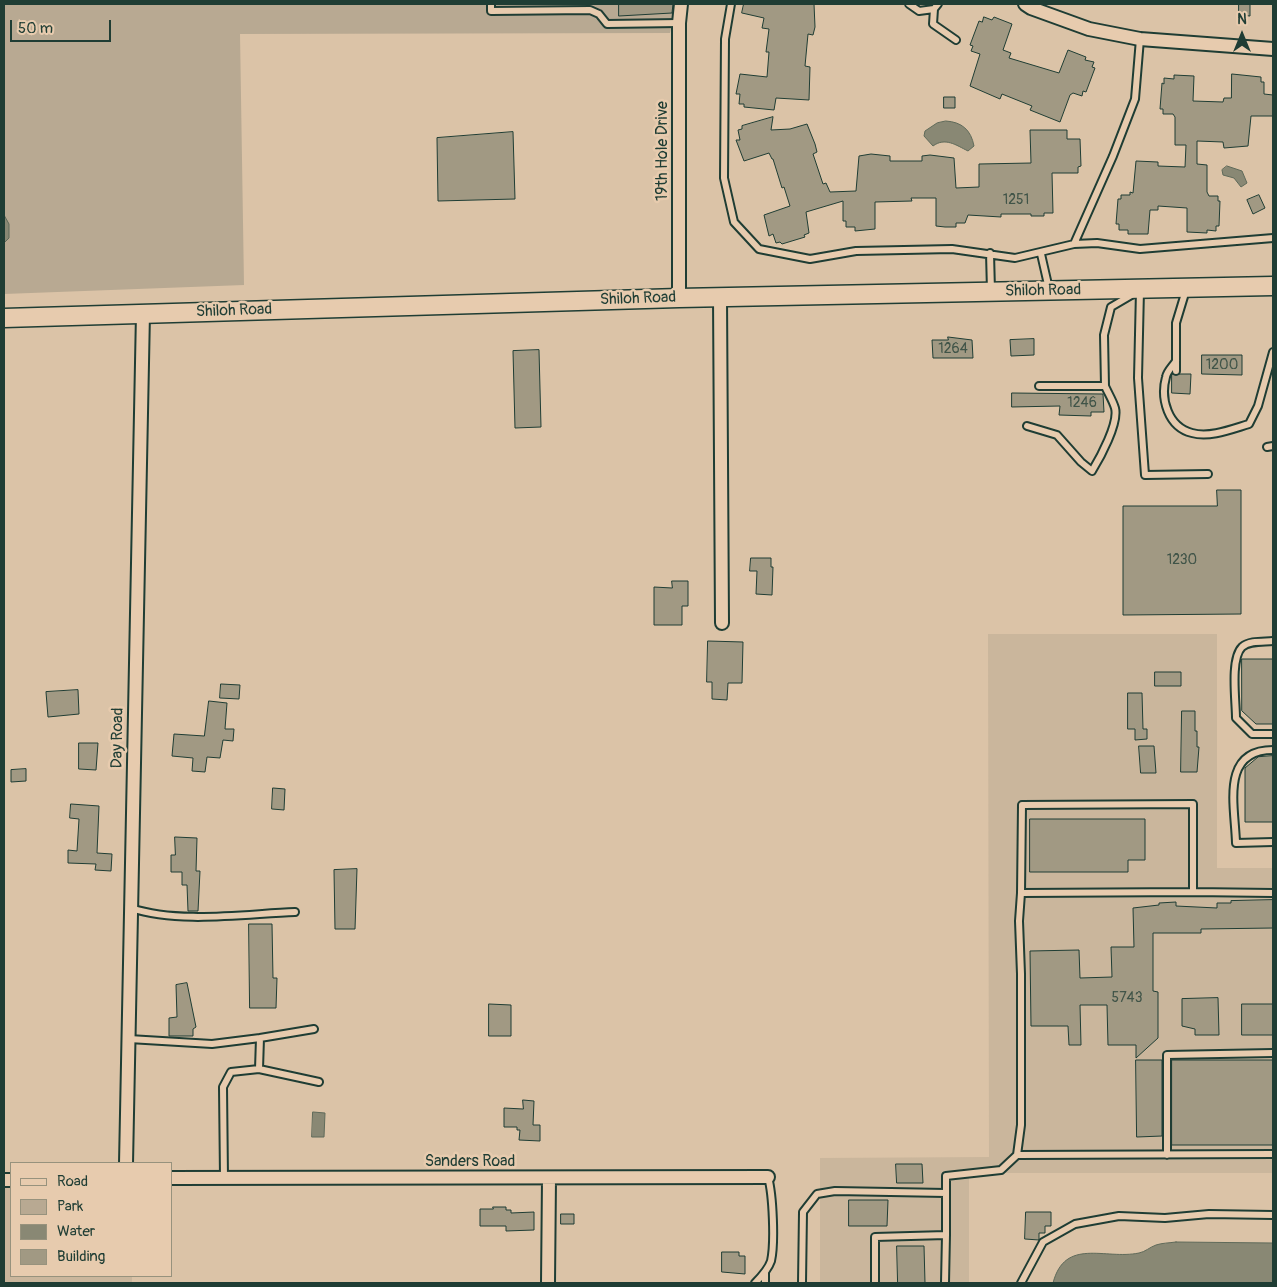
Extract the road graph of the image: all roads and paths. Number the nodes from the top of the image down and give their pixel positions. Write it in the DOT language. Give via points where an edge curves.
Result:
graph roads {
  1 [pos="491,4"];
  2 [pos="681,4"];
  3 [pos="731,4"];
  4 [pos="910,4"];
  5 [pos="1025,4"];
  6 [pos="936,6"];
  7 [pos="679,23"];
  8 [pos="1140,39"];
  9 [pos="956,40"];
  10 [pos="1273,49"];
  11 [pos="1273,238"];
  12 [pos="1074,244"];
  13 [pos="990,253"];
  14 [pos="1041,254"];
  15 [pos="1273,286"];
  16 [pos="1187,289"];
  17 [pos="1049,290"];
  18 [pos="1140,290"];
  19 [pos="992,292"];
  20 [pos="679,298"];
  21 [pos="720,298"];
  22 [pos="143,314"];
  23 [pos="4,318"];
  24 [pos="1273,352"];
  25 [pos="1176,361"];
  26 [pos="1176,371"];
  27 [pos="1039,386"];
  28 [pos="1105,386"];
  29 [pos="1027,426"];
  30 [pos="1208,474"];
  31 [pos="722,623"];
  32 [pos="1273,642"];
  33 [pos="1273,734"];
  34 [pos="1273,750"];
  35 [pos="1273,842"];
  36 [pos="1193,892"];
  37 [pos="1021,893"];
  38 [pos="1273,893"];
  39 [pos="131,908"];
  40 [pos="295,912"];
  41 [pos="314,1029"];
  42 [pos="260,1038"];
  43 [pos="129,1039"];
  44 [pos="1273,1053"];
  45 [pos="258,1069"];
  46 [pos="319,1082"];
  47 [pos="1273,1154"];
  48 [pos="1017,1155"];
  49 [pos="1167,1155"];
  50 [pos="126,1162"];
  51 [pos="768,1177"];
  52 [pos="172,1178"];
  53 [pos="224,1178"];
  54 [pos="549,1179"];
  55 [pos="946,1193"];
  56 [pos="1273,1215"];
  57 [pos="946,1236"];
  58 [pos="765,1272"];
  59 [pos="548,1283"];
  60 [pos="755,1283"];
  61 [pos="765,1283"];
  62 [pos="802,1283"];
  63 [pos="875,1283"];
  64 [pos="945,1283"];
  65 [pos="1021,1283"];
  1 -- 7 [label="lane" via="491,10 590,10 599,14 607,24"];
  2 -- 7 [label="street, 19th Hole Drive"];
  3 -- 13 [label="lane" via="725,39 724,178 734,222 759,249 810,259 856,251 952,249"];
  4 -- 6 [label="lane" via="919,12"];
  5 -- 8 [label="street" via="1089,29"];
  6 -- 9 [label="lane" via="934,24"];
  7 -- 20 [label="street, 19th Hole Drive"];
  8 -- 10 [label="street"];
  8 -- 12 [label="lane" via="1135,99"];
  11 -- 12 [label="lane" via="1140,249 1096,242"];
  12 -- 14 [label="lane"];
  13 -- 14 [label="lane" via="1015,258"];
  13 -- 19 [label="lane"];
  14 -- 17 [label="lane"];
  15 -- 16 [label="main road, Shiloh Road"];
  16 -- 18 [label="main road, Shiloh Road"];
  16 -- 25 [label="lane" via="1176,322"];
  17 -- 18 [label="main road, Shiloh Road"];
  17 -- 19 [label="main road, Shiloh Road"];
  18 -- 28 [label="lane" via="1111,307 1104,335"];
  18 -- 30 [label="lane" via="1138,378 1145,475"];
  19 -- 21 [label="main road, Shiloh Road"];
  20 -- 21 [label="main road, Shiloh Road"];
  20 -- 22 [label="main road, Shiloh Road"];
  21 -- 31 [label="street"];
  22 -- 23 [label="main road, Shiloh Road"];
  22 -- 39 [label="street, Day Road"];
  24 -- 25 [label="lane" via="1258,406 1249,424 1218,432 1193,434 1176,425 1165,407 1166,376"];
  25 -- 26 [label="lane"];
  27 -- 28 [label="lane"];
  28 -- 29 [label="lane" via="1116,410 1101,456 1092,471 1057,436"];
  32 -- 33 [label="lane" via="1242,646 1236,660 1236,718 1252,734"];
  34 -- 35 [label="lane" via="1261,750 1241,761 1234,776 1236,843"];
  36 -- 37 [label="lane"];
  36 -- 37 [label="lane" via="1193,804 1060,804 1022,805"];
  36 -- 38 [label="lane"];
  37 -- 48 [label="lane" via="1022,1125"];
  39 -- 40 [label="lane" via="146,913 188,917"];
  39 -- 43 [label="street, Day Road"];
  41 -- 42 [label="lane"];
  42 -- 43 [label="lane" via="212,1044"];
  42 -- 45 [label="lane"];
  43 -- 50 [label="street, Day Road"];
  44 -- 49 [label="lane" via="1167,1055"];
  45 -- 46 [label="lane"];
  45 -- 53 [label="lane" via="231,1072 223,1087"];
  47 -- 49 [label="lane"];
  48 -- 49 [label="lane"];
  48 -- 55 [label="lane" via="1001,1170 946,1176"];
  51 -- 54 [label="street, Sanders Road"];
  51 -- 58 [label="lane" via="772,1194 771,1260"];
  52 -- 53 [label="street, Sanders Road"];
  53 -- 54 [label="street, Sanders Road"];
  54 -- 59 [label="street"];
  55 -- 57 [label="lane"];
  55 -- 62 [label="lane" via="835,1190 817,1194 803,1212"];
  56 -- 65 [label="lane" via="1119,1216 1074,1224 1044,1242"];
  57 -- 63 [label="lane" via="875,1237"];
  57 -- 64 [label="lane"];
  58 -- 60 [label="lane"];
  58 -- 61 [label="lane"];
}
